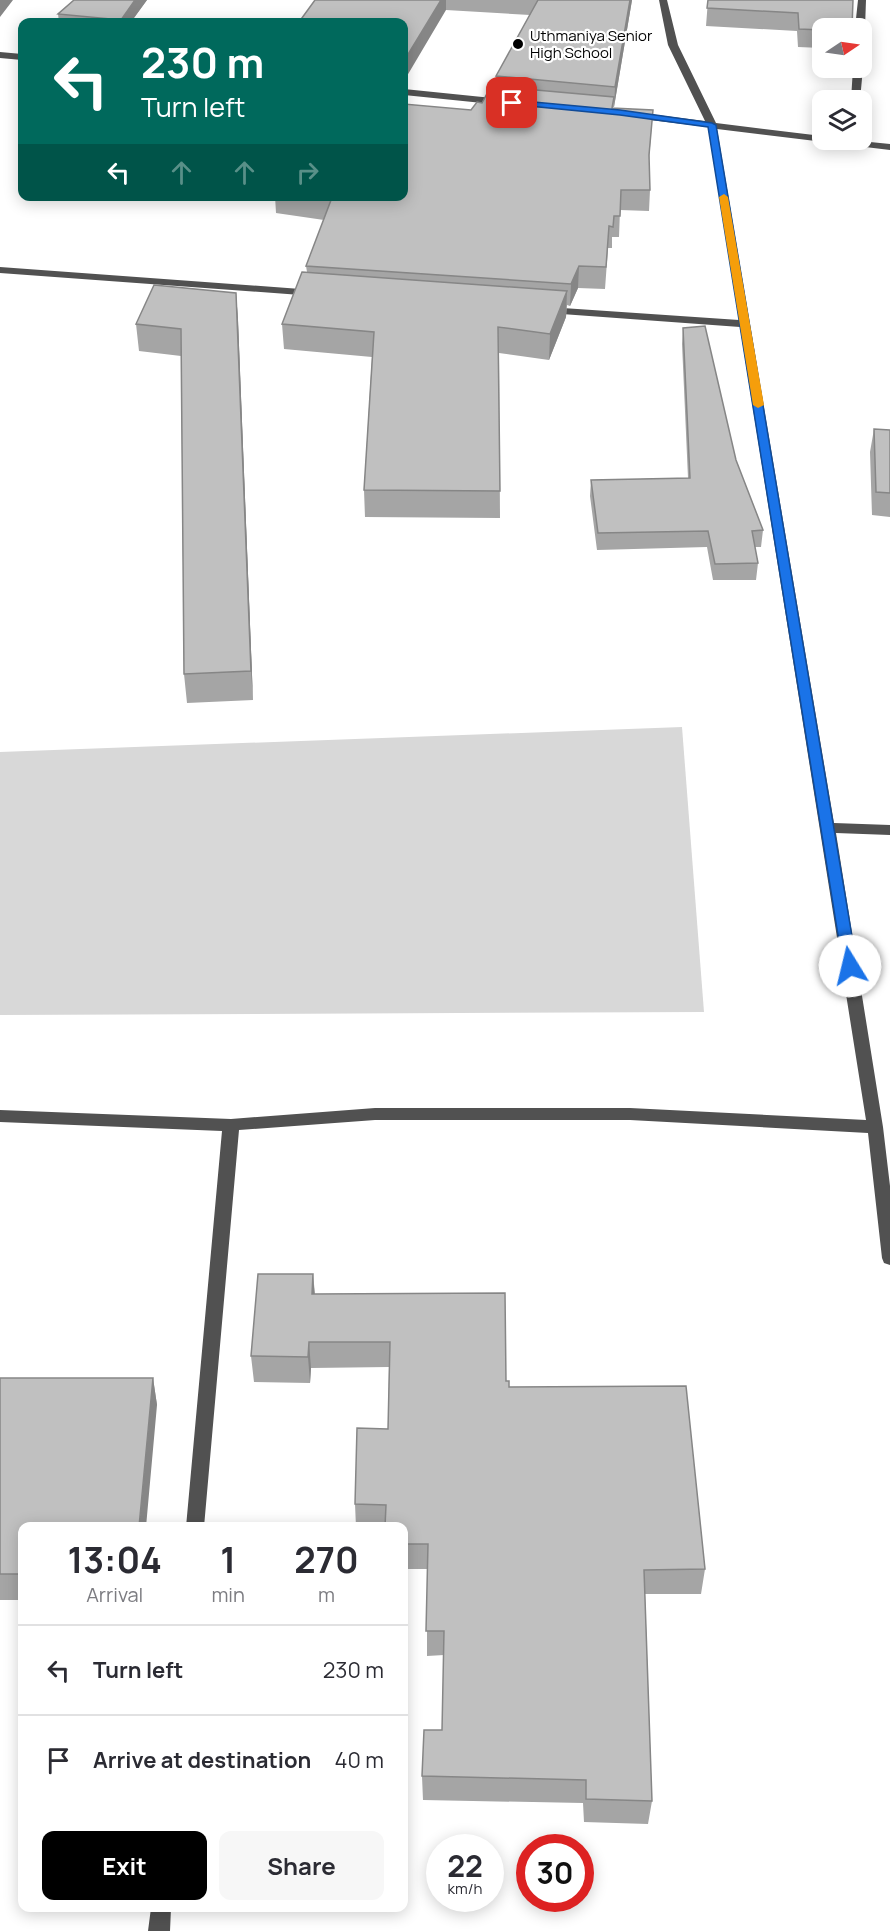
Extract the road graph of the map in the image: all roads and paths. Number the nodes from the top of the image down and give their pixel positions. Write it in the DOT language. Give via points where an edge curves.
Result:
graph roads {
  1 [pos="663,0"];
  2 [pos="862,0"];
  3 [pos="861,18"];
  4 [pos="0,55"];
  5 [pos="18,57"];
  6 [pos="408,92"];
  7 [pos="517,103"];
  8 [pos="620,113"];
  9 [pos="712,125"];
  10 [pos="812,138"];
  11 [pos="872,144"];
  12 [pos="890,147"];
  13 [pos="0,270"];
  14 [pos="331,294"];
  15 [pos="532,309"];
  16 [pos="745,324"];
  17 [pos="828,828"];
  18 [pos="890,830"];
  19 [pos="0,1116"];
  20 [pos="231,1125"];
  21 [pos="875,1127"];
  22 [pos="890,1258"];
  23 [pos="195,1522"];
  24 [pos="161,1912"];
  25 [pos="159,1931"];
  1 -- 9 [label="street" via="672,45"];
  2 -- 3 [label="street"];
  4 -- 5 [label="street"];
  6 -- 7 [label="street"];
  8 -- 9 [label="street"];
  9 -- 10 [label="street"];
  9 -- 16 [label="street"];
  11 -- 12 [label="street"];
  13 -- 14 [label="street"];
  15 -- 16 [label="street"];
  16 -- 17 [label="street"];
  17 -- 18 [label="street"];
  17 -- 21 [label="street"];
  19 -- 20 [label="street"];
  20 -- 21 [label="street" via="375,1114 630,1114"];
  20 -- 23 [label="street"];
  21 -- 22 [label="street"];
  24 -- 25 [label="street"];
}
